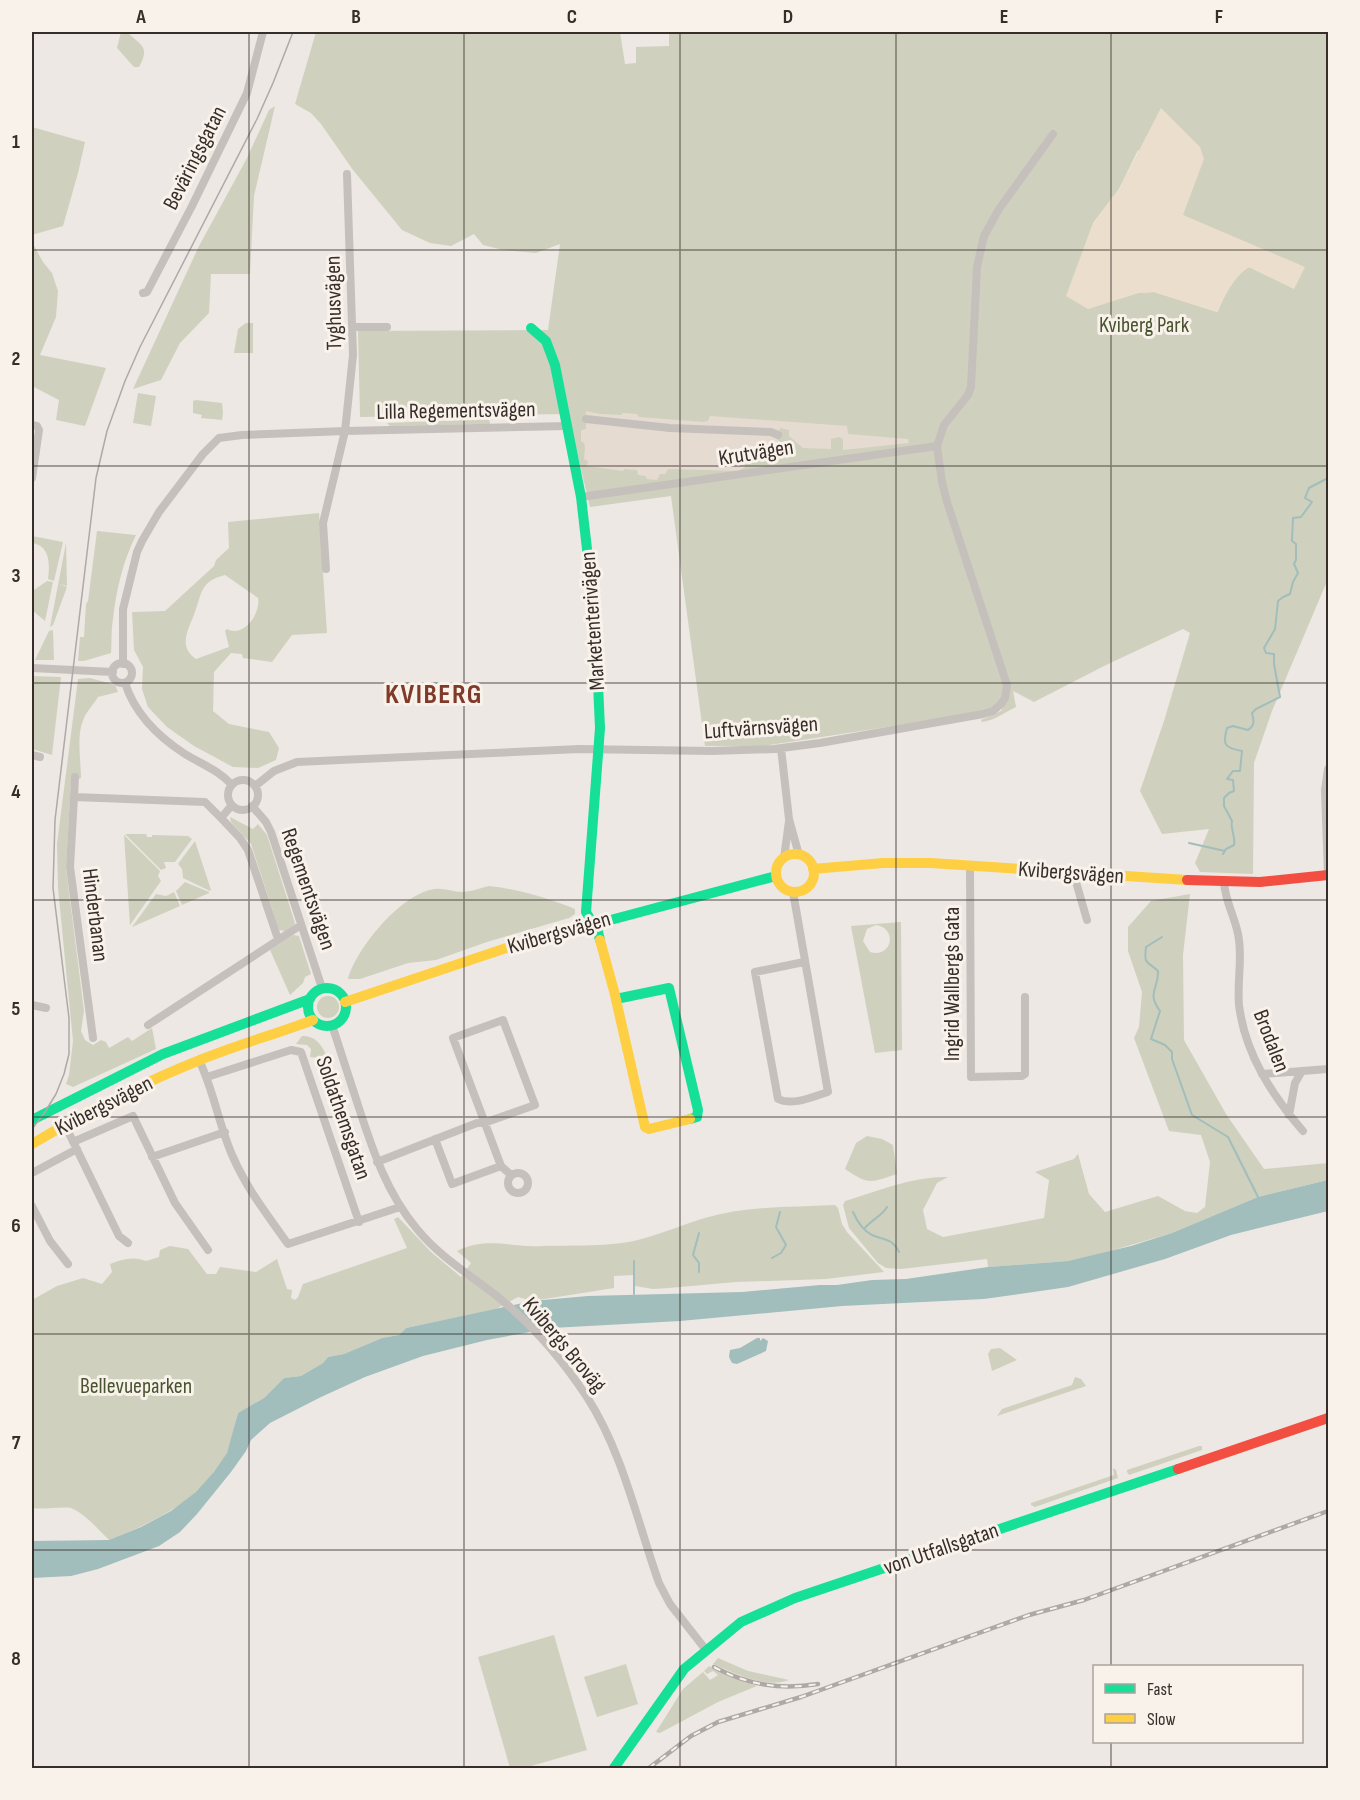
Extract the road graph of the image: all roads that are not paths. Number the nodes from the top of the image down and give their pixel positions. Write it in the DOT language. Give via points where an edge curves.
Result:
graph roads {
  1 [pos="263,32"];
  2 [pos="1053,134"];
  3 [pos="347,174"];
  4 [pos="143,294"];
  5 [pos="353,327"];
  6 [pos="387,327"];
  7 [pos="531,328"];
  8 [pos="586,419"];
  9 [pos="32,424"];
  10 [pos="567,426"];
  11 [pos="345,431"];
  12 [pos="778,435"];
  13 [pos="937,446"];
  14 [pos="32,478"];
  15 [pos="581,497"];
  16 [pos="326,569"];
  17 [pos="123,664"];
  18 [pos="32,668"];
  19 [pos="113,672"];
  20 [pos="125,683"];
  21 [pos="598,748"];
  22 [pos="781,748"];
  23 [pos="1329,769"];
  24 [pos="75,777"];
  25 [pos="232,785"];
  26 [pos="255,786"];
  27 [pos="74,796"];
  28 [pos="232,806"];
  29 [pos="252,806"];
  30 [pos="221,818"];
  31 [pos="789,819"];
  32 [pos="799,855"];
  33 [pos="784,858"];
  34 [pos="970,866"];
  35 [pos="813,869"];
  36 [pos="1075,873"];
  37 [pos="1328,875"];
  38 [pos="776,876"];
  39 [pos="1224,882"];
  40 [pos="793,892"];
  41 [pos="1086,921"];
  42 [pos="593,923"];
  43 [pos="301,925"];
  44 [pos="278,939"];
  45 [pos="804,962"];
  46 [pos="322,988"];
  47 [pos="1025,997"];
  48 [pos="310,999"];
  49 [pos="616,999"];
  50 [pos="345,1002"];
  51 [pos="32,1005"];
  52 [pos="46,1008"];
  53 [pos="313,1020"];
  54 [pos="148,1025"];
  55 [pos="332,1025"];
  56 [pos="93,1038"];
  57 [pos="199,1060"];
  58 [pos="1329,1069"];
  59 [pos="1302,1071"];
  60 [pos="1262,1074"];
  61 [pos="207,1077"];
  62 [pos="1289,1115"];
  63 [pos="32,1120"];
  64 [pos="484,1123"];
  65 [pos="64,1125"];
  66 [pos="1303,1131"];
  67 [pos="225,1132"];
  68 [pos="435,1139"];
  69 [pos="32,1144"];
  70 [pos="75,1145"];
  71 [pos="152,1156"];
  72 [pos="377,1162"];
  73 [pos="501,1166"];
  74 [pos="32,1173"];
  75 [pos="511,1175"];
  76 [pos="32,1206"];
  77 [pos="400,1207"];
  78 [pos="359,1222"];
  79 [pos="128,1243"];
  80 [pos="208,1250"];
  81 [pos="68,1264"];
  82 [pos="1329,1418"];
  83 [pos="706,1650"];
  84 [pos="615,1768"];
  1 -- 4 [label="street, Beväringsgatan" via="247,93 192,206"];
  2 -- 13 [label="street" via="984,236 977,267 971,387 944,425"];
  3 -- 5 [label="street, Tyghusvägen"];
  5 -- 6 [label="street"];
  5 -- 11 [label="street, Tyghusvägen"];
  7 -- 10 [label="street, Marketenterivägen" via="551,351"];
  8 -- 12 [label="street"];
  9 -- 14 [label="street" via="39,430"];
  10 -- 11 [label="street, Lilla Regementsvägen"];
  10 -- 15 [label="street, Marketenterivägen"];
  11 -- 16 [label="street, Lilla Regementsvägen" via="325,508"];
  11 -- 17 [label="street, Lilla Regementsvägen" via="226,436 212,443 159,512 137,552 123,609"];
  13 -- 15 [label="street, Krutvägen"];
  13 -- 22 [label="street, Luftvärnsvägen" via="947,502 1007,685 1005,698 993,711 983,714"];
  15 -- 21 [label="street, Marketenterivägen" via="597,636"];
  17 -- 19 [label="street"];
  17 -- 20 [label="street" via="132,673"];
  18 -- 19 [label="street"];
  19 -- 20 [label="street" via="117,681"];
  20 -- 25 [label="street" via="136,710 148,725"];
  21 -- 22 [label="street, Luftvärnsvägen"];
  21 -- 26 [label="street, Luftvärnsvägen" via="297,762 274,771"];
  21 -- 42 [label="street, Marketenterivägen" via="585,906"];
  22 -- 31 [label="street"];
  23 -- 37 [label="street" via="1325,790"];
  24 -- 27 [label="street, Hinderbanan"];
  25 -- 26 [label="street" via="244,780"];
  25 -- 28 [label="street" via="228,795"];
  26 -- 29 [label="street" via="257,797"];
  27 -- 30 [label="street" via="205,802"];
  27 -- 56 [label="street, Hinderbanan" via="70,867"];
  28 -- 29 [label="street" via="241,810"];
  28 -- 30 [label="street"];
  29 -- 43 [label="street, Regementsvägen" via="271,832"];
  30 -- 44 [label="street" via="248,850"];
  31 -- 32 [label="street"];
  31 -- 33 [label="street"];
  32 -- 33 [label="street"];
  32 -- 35 [label="street" via="807,858"];
  33 -- 38 [label="street"];
  34 -- 35 [label="street, Kvibergsvägen" via="904,862"];
  34 -- 36 [label="street, Kvibergsvägen"];
  34 -- 47 [label="street, Ingrid Wallbergs Gata" via="971,1077 1025,1074"];
  35 -- 40 [label="street" via="807,887"];
  36 -- 39 [label="street, Kvibergsvägen"];
  36 -- 41 [label="street"];
  37 -- 39 [label="street, Kvibergsvägen"];
  38 -- 40 [label="street" via="782,887"];
  38 -- 42 [label="street, Kvibergsvägen"];
  39 -- 60 [label="street, Brodalen" via="1239,938 1239,1004 1245,1034"];
  40 -- 45 [label="street"];
  42 -- 49 [label="street, Marketenterivägen"];
  42 -- 50 [label="street, Kvibergsvägen"];
  43 -- 44 [label="street"];
  43 -- 46 [label="street, Regementsvägen"];
  44 -- 54 [label="street"];
  45 -- 45 [label="street" via="828,1092 786,1102 778,1099 755,972"];
  46 -- 48 [label="street, Kvibergsvägen"];
  46 -- 50 [label="street" via="336,990"];
  48 -- 53 [label="street" via="308,1010"];
  48 -- 63 [label="street, Kvibergsvägen" via="163,1054"];
  49 -- 49 [label="street, Marketenterivägen" via="669,988 697,1117 645,1127"];
  50 -- 55 [label="street" via="344,1016"];
  51 -- 52 [label="street"];
  53 -- 55 [label="street" via="324,1026"];
  53 -- 57 [label="street, Kvibergsvägen"];
  55 -- 72 [label="street, Kvibergs Broväg"];
  57 -- 61 [label="street"];
  57 -- 65 [label="street, Kvibergsvägen"];
  58 -- 59 [label="street"];
  59 -- 60 [label="street"];
  59 -- 62 [label="street" via="1294,1083"];
  60 -- 62 [label="street, Brodalen"];
  61 -- 67 [label="street"];
  61 -- 78 [label="street, Soldathemsgatan" via="291,1050 301,1052"];
  62 -- 66 [label="street, Brodalen"];
  64 -- 64 [label="street" via="535,1105 503,1020 453,1038"];
  64 -- 68 [label="street"];
  64 -- 73 [label="street"];
  65 -- 69 [label="street, Kvibergsvägen"];
  65 -- 70 [label="street"];
  67 -- 71 [label="street"];
  67 -- 78 [label="street" via="250,1190 288,1244"];
  68 -- 72 [label="street"];
  68 -- 73 [label="street" via="452,1184"];
  70 -- 71 [label="street" via="133,1116"];
  70 -- 74 [label="street"];
  70 -- 79 [label="street" via="119,1236"];
  71 -- 80 [label="street" via="176,1203"];
  72 -- 77 [label="street, Kvibergs Broväg"];
  73 -- 75 [label="street"];
  76 -- 81 [label="street" via="50,1241"];
  77 -- 78 [label="street"];
  77 -- 83 [label="street, Kvibergs Broväg" via="445,1257 522,1319 587,1397 610,1440 659,1583 670,1604"];
  82 -- 83 [label="street, von Utfallsgatan" via="772,1607 741,1622"];
  83 -- 84 [label="street, von Utfallsgatan" via="675,1680"];
}
